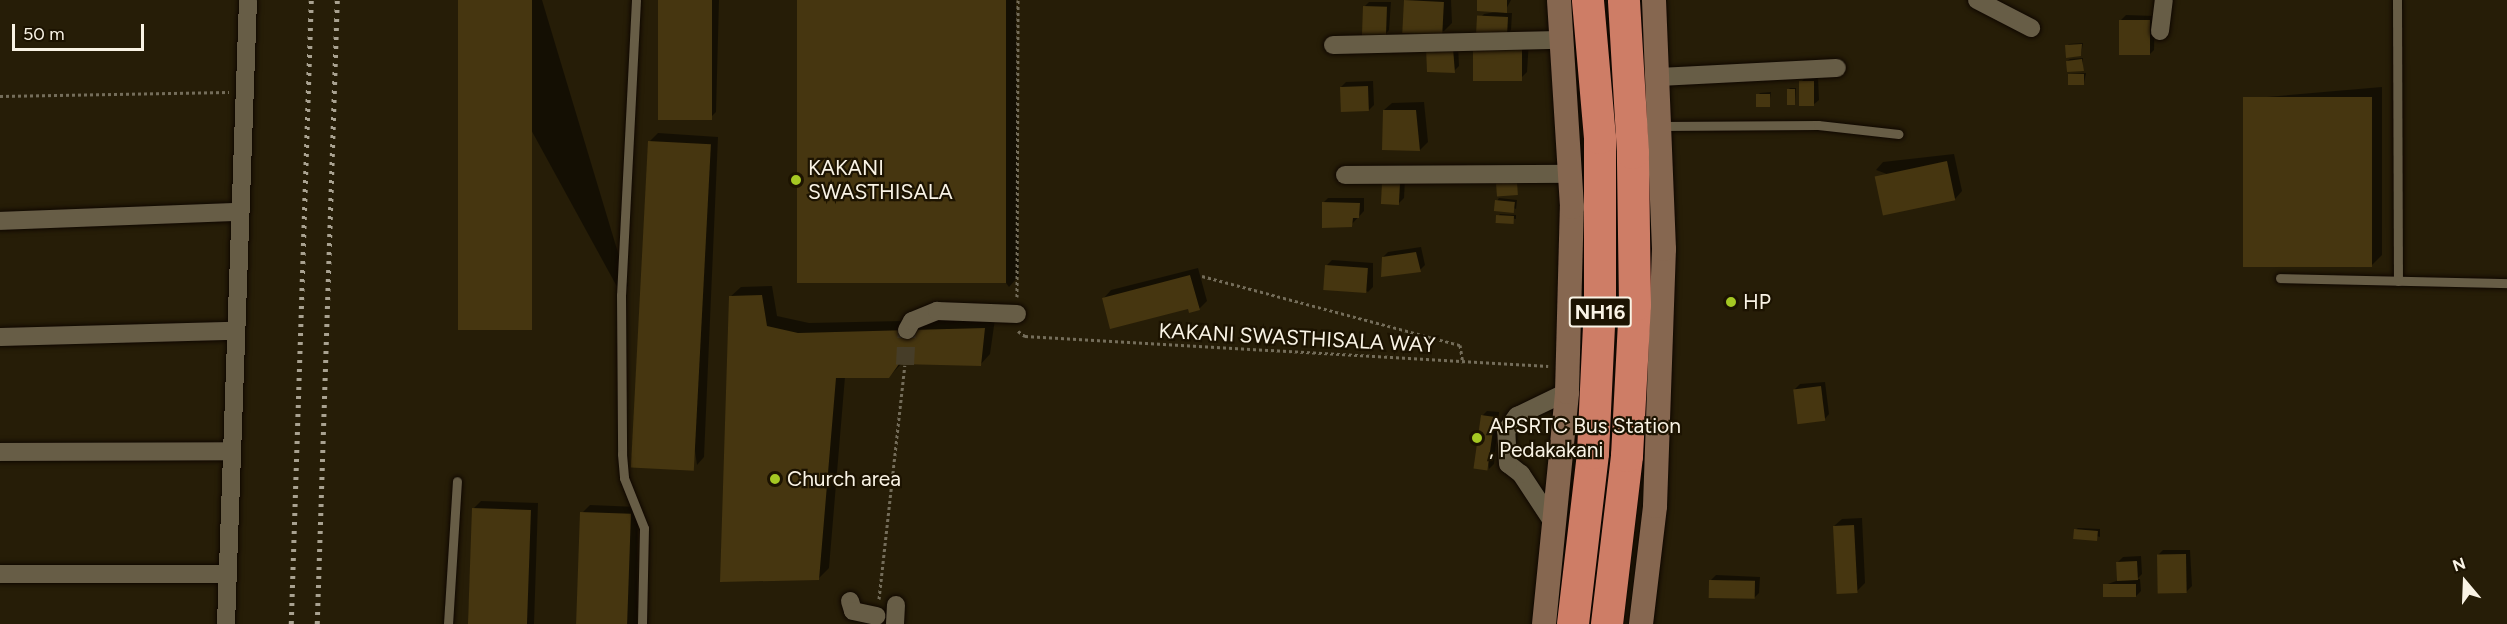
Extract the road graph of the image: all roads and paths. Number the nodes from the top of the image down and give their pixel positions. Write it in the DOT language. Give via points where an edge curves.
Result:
graph roads {
  1 [pos="248,0"];
  2 [pos="636,0"];
  3 [pos="1018,0"];
  4 [pos="1559,0"];
  5 [pos="1588,0"];
  6 [pos="1624,0"];
  7 [pos="1654,0"];
  8 [pos="1977,0"];
  9 [pos="2164,0"];
  10 [pos="2397,0"];
  11 [pos="2031,28"];
  12 [pos="2160,31"];
  13 [pos="1562,40"];
  14 [pos="1333,45"];
  15 [pos="1837,68"];
  16 [pos="1658,77"];
  17 [pos="244,91"];
  18 [pos="0,96"];
  19 [pos="1661,126"];
  20 [pos="1898,134"];
  21 [pos="1570,174"];
  22 [pos="1345,175"];
  23 [pos="238,212"];
  24 [pos="0,221"];
  25 [pos="1202,276"];
  26 [pos="2280,278"];
  27 [pos="2398,281"];
  28 [pos="2507,283"];
  29 [pos="1017,314"];
  30 [pos="907,330"];
  31 [pos="235,331"];
  32 [pos="0,337"];
  33 [pos="1463,363"];
  34 [pos="905,365"];
  35 [pos="1568,367"];
  36 [pos="1567,392"];
  37 [pos="231,451"];
  38 [pos="0,452"];
  39 [pos="457,481"];
  40 [pos="1556,527"];
  41 [pos="0,574"];
  42 [pos="227,574"];
  43 [pos="850,601"];
  44 [pos="883,612"];
  45 [pos="226,624"];
  46 [pos="448,624"];
  47 [pos="642,624"];
  48 [pos="895,624"];
  49 [pos="1544,624"];
  50 [pos="1573,624"];
  51 [pos="1607,624"];
  52 [pos="1641,624"];
  1 -- 17 [label="street"];
  2 -- 47 [label="lane" via="621,295 622,454 624,478 644,528"];
  3 -- 29 [label="path"];
  4 -- 13 [label="main road"];
  5 -- 50 [label="highway, NH16" via="1600,138 1600,303 1593,453"];
  6 -- 51 [label="highway, NH16" via="1633,153 1635,305 1628,456"];
  7 -- 16 [label="main road"];
  8 -- 11 [label="street"];
  9 -- 12 [label="street"];
  10 -- 27 [label="lane"];
  13 -- 14 [label="street"];
  13 -- 21 [label="main road"];
  15 -- 16 [label="street"];
  16 -- 19 [label="main road"];
  17 -- 18 [label="path"];
  17 -- 23 [label="street"];
  19 -- 20 [label="lane" via="1818,124"];
  19 -- 52 [label="main road" via="1665,249 1655,506"];
  21 -- 22 [label="street"];
  21 -- 35 [label="main road"];
  23 -- 24 [label="street"];
  23 -- 31 [label="street"];
  25 -- 33 [label="path" via="1460,345"];
  26 -- 27 [label="lane"];
  27 -- 28 [label="lane"];
  29 -- 30 [label="street" via="937,311 912,321"];
  29 -- 33 [label="path, KAKANI SWASTHISALA WAY" via="1017,330 1025,336"];
  31 -- 32 [label="street"];
  31 -- 37 [label="street"];
  33 -- 35 [label="path, KAKANI SWASTHISALA WAY"];
  34 -- 44 [label="path"];
  35 -- 36 [label="main road"];
  36 -- 40 [label="main road"];
  36 -- 40 [label="street" via="1517,416 1506,430 1508,464 1521,474"];
  37 -- 38 [label="street"];
  37 -- 42 [label="street"];
  39 -- 46 [label="lane"];
  40 -- 49 [label="main road"];
  41 -- 42 [label="street"];
  42 -- 45 [label="street"];
  43 -- 44 [label="street" via="853,611"];
  44 -- 48 [label="street"];
}
